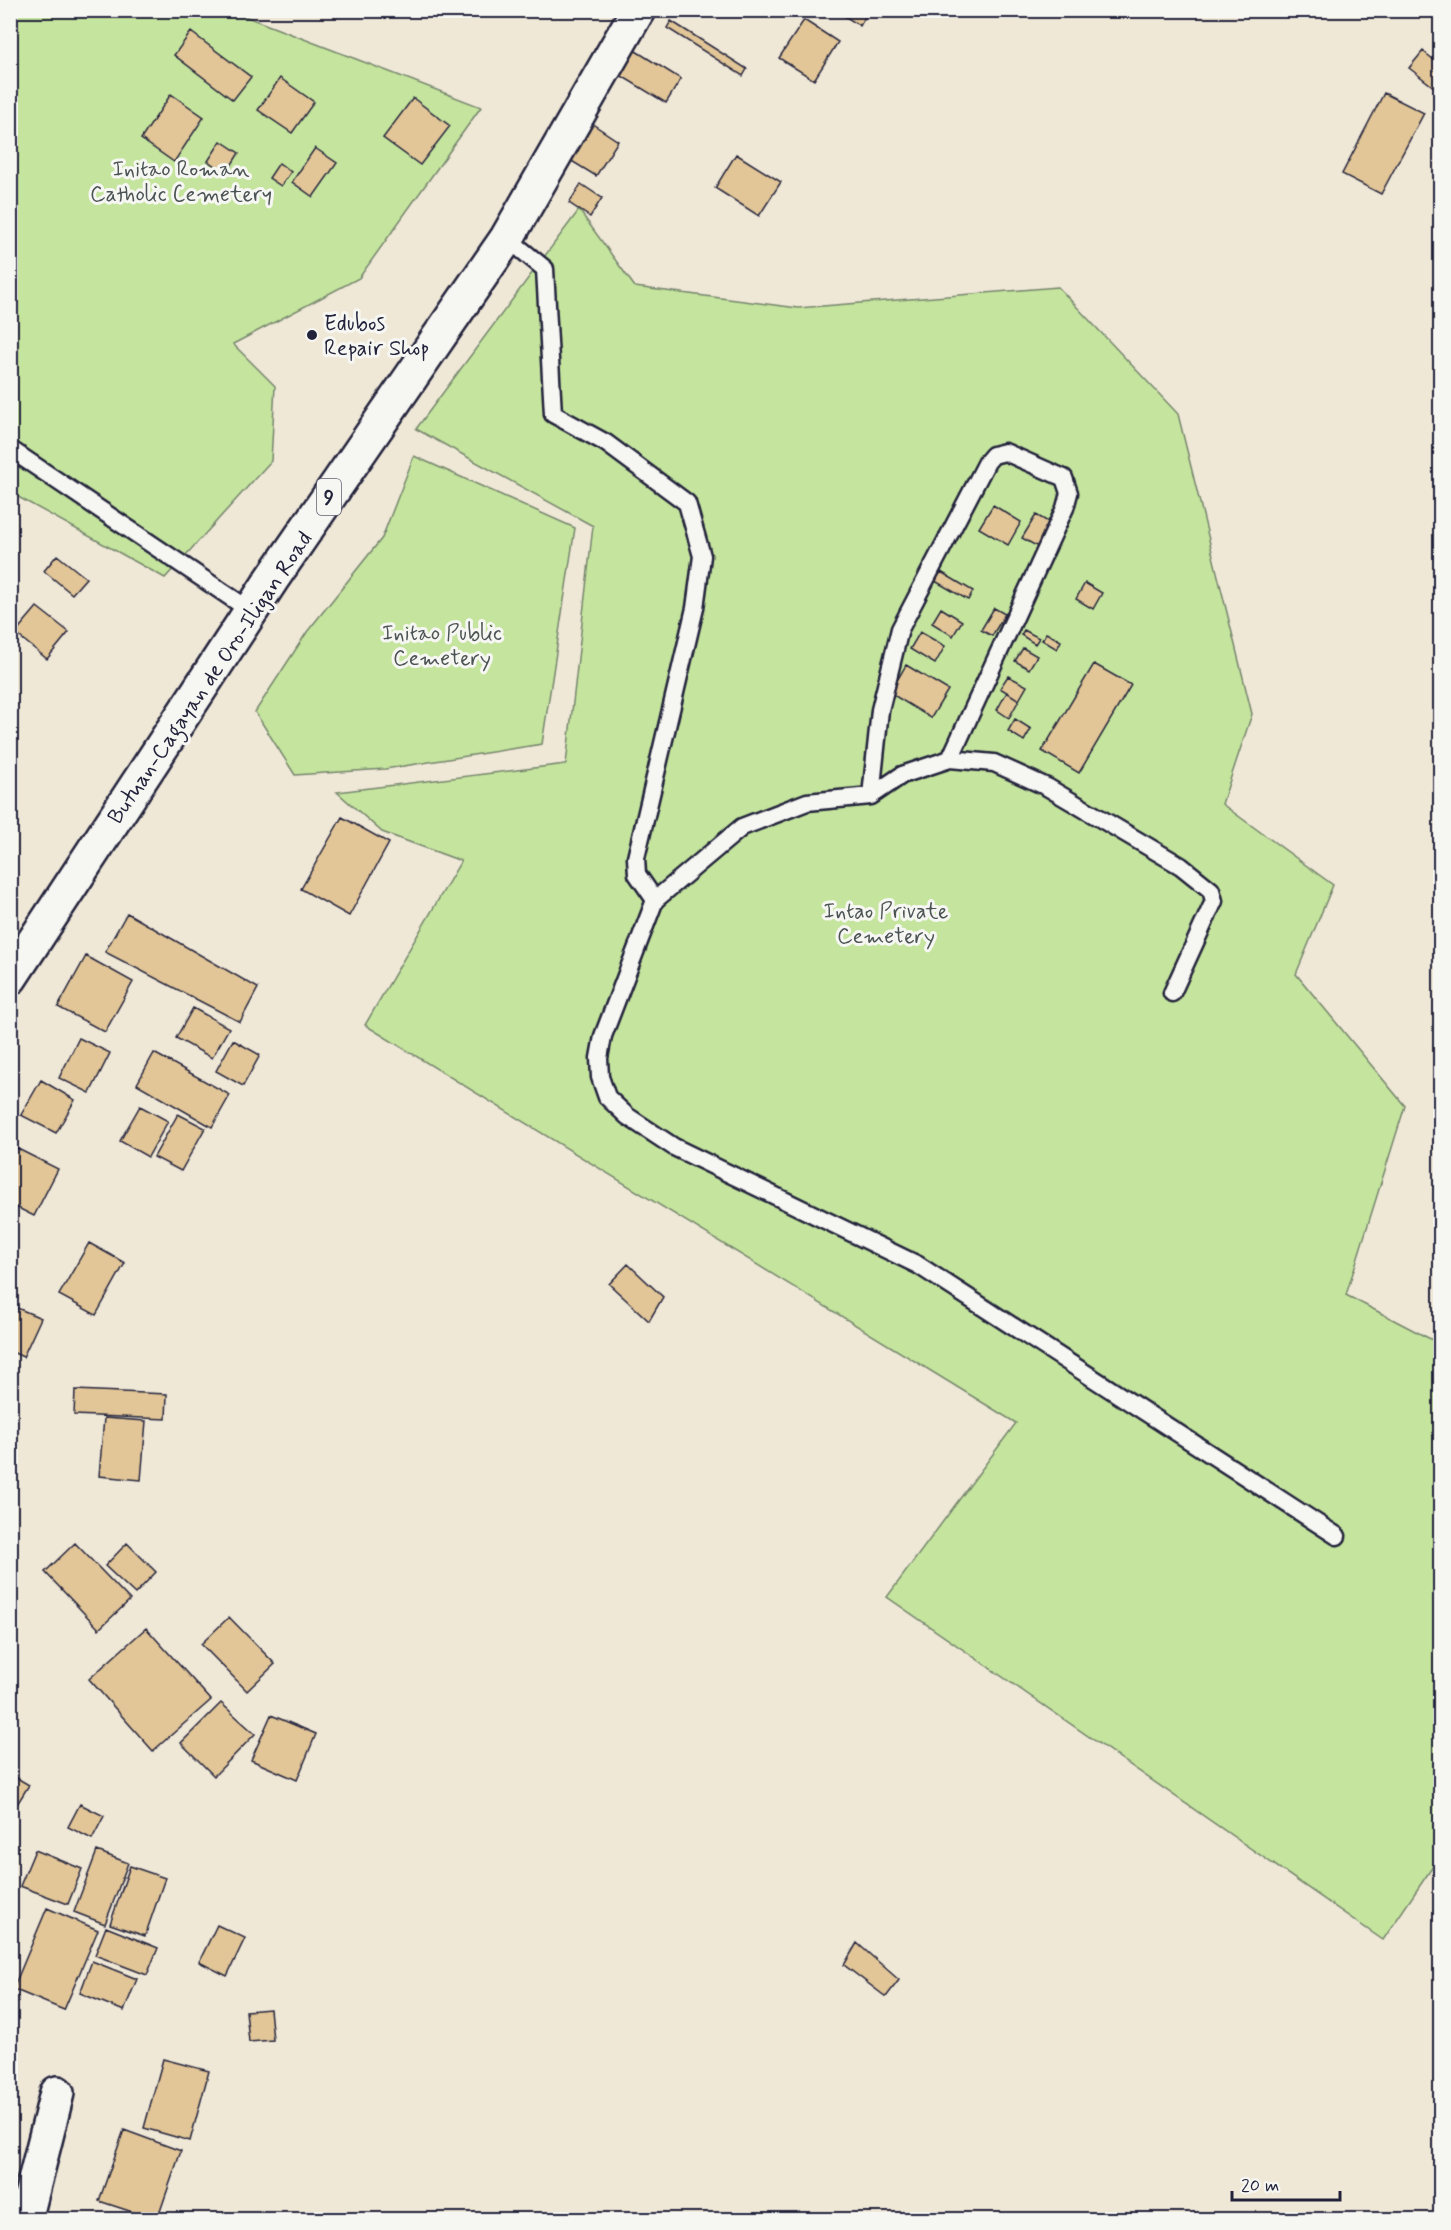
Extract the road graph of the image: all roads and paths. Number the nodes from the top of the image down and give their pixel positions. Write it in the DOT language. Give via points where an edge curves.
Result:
graph roads {
  1 [pos="638,10"];
  2 [pos="507,238"];
  3 [pos="10,449"];
  4 [pos="251,611"];
  5 [pos="950,759"];
  6 [pos="871,796"];
  7 [pos="655,900"];
  8 [pos="10,978"];
  9 [pos="1172,993"];
  10 [pos="1337,1536"];
  11 [pos="57,2093"];
  12 [pos="25,2220"];
  1 -- 2 [label="main road, Butuan-Cagayan de Oro-Iligan Road / 9"];
  2 -- 4 [label="main road, Butuan-Cagayan de Oro-Iligan Road / 9"];
  2 -- 7 [label="lane" via="545,269 553,414 606,443 687,503 702,556 695,608 636,858 638,874"];
  3 -- 4 [label="lane"];
  4 -- 8 [label="main road, Butuan-Cagayan de Oro-Iligan Road / 9"];
  5 -- 6 [label="lane" via="902,775"];
  5 -- 6 [label="lane" via="1056,529 1069,492 1064,478 1005,452 993,455 987,462 900,629 880,710"];
  5 -- 9 [label="lane" via="994,763 1047,787 1182,866 1211,890 1214,901"];
  6 -- 7 [label="lane" via="807,802 742,827"];
  7 -- 10 [label="lane" via="603,1036 599,1058 607,1097 627,1116 674,1147 918,1265"];
  11 -- 12 [label="main road"];
}
